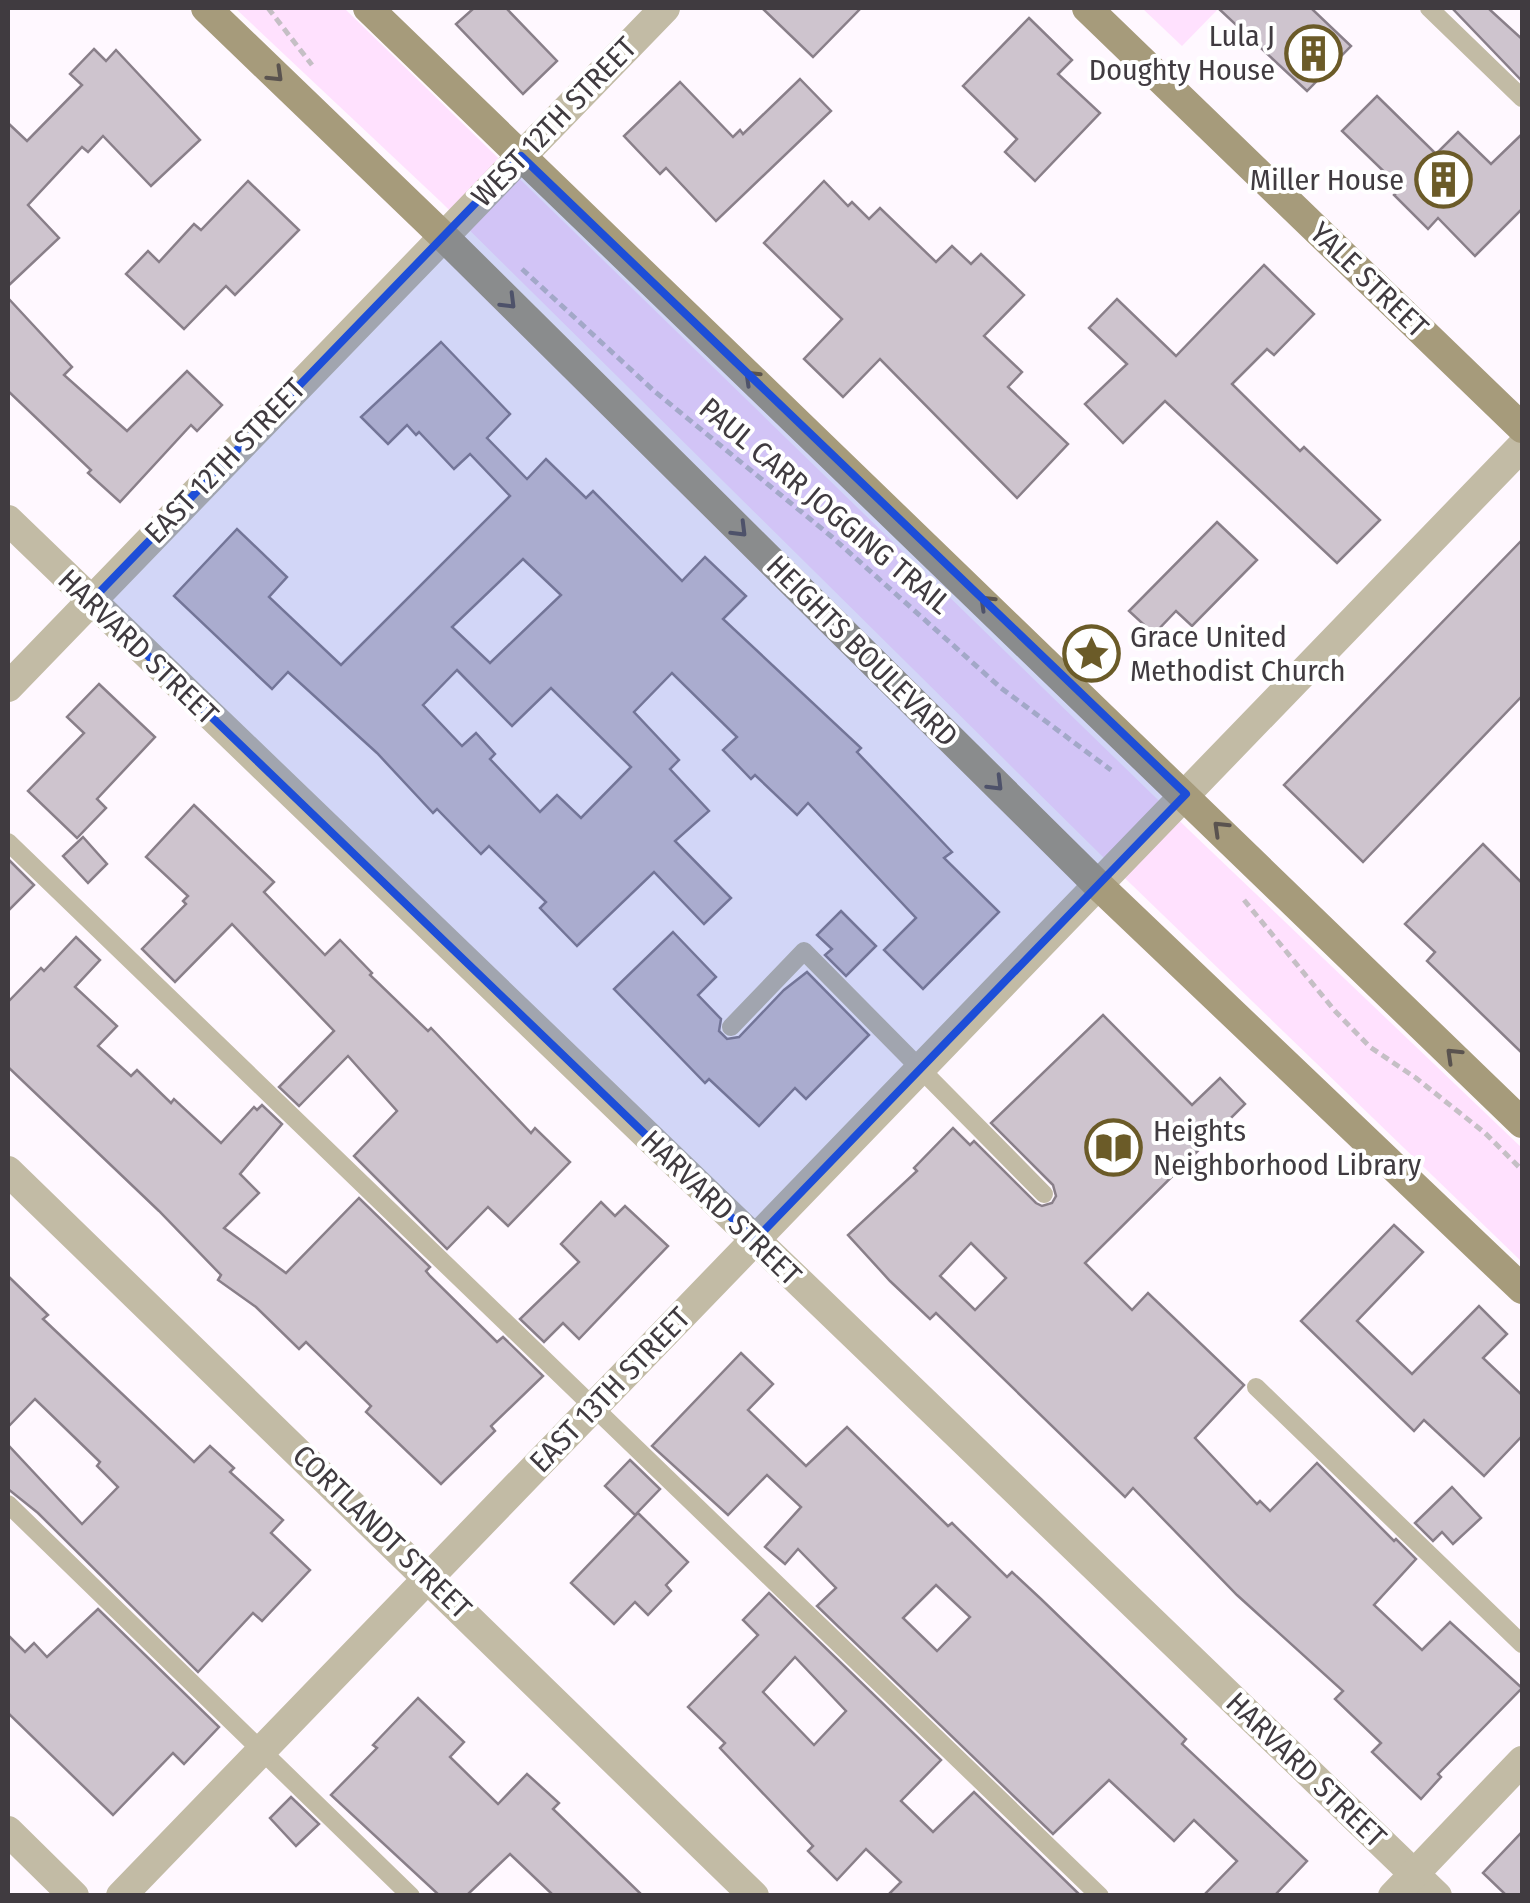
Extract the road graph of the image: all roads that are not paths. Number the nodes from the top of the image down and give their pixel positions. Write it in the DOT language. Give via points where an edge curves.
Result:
graph roads {
  1 [pos="206,8"];
  2 [pos="368,8"];
  3 [pos="665,8"];
  4 [pos="1087,8"];
  5 [pos="1429,8"];
  6 [pos="1522,98"];
  7 [pos="521,156"];
  8 [pos="443,236"];
  9 [pos="1522,428"];
  10 [pos="1522,446"];
  11 [pos="8,520"];
  12 [pos="91,601"];
  13 [pos="8,687"];
  14 [pos="1186,794"];
  15 [pos="8,842"];
  16 [pos="1098,885"];
  17 [pos="730,1027"];
  18 [pos="920,1068"];
  19 [pos="1522,1123"];
  20 [pos="8,1171"];
  21 [pos="1044,1194"];
  22 [pos="754,1240"];
  23 [pos="1522,1289"];
  24 [pos="1256,1387"];
  25 [pos="593,1407"];
  26 [pos="8,1504"];
  27 [pos="428,1577"];
  28 [pos="1522,1644"];
  29 [pos="261,1750"];
  30 [pos="1522,1761"];
  31 [pos="8,1831"];
  32 [pos="1404,1885"];
  33 [pos="74,1896"];
  34 [pos="121,1896"];
  35 [pos="410,1896"];
  36 [pos="754,1896"];
  37 [pos="1100,1896"];
  38 [pos="1436,1896"];
  1 -- 8 [label="main road, HEIGHTS BOULEVARD, one-way"];
  2 -- 7 [label="main road"];
  3 -- 7 [label="street, WEST 12TH STREET"];
  4 -- 9 [label="main road, YALE STREET"];
  5 -- 6 [label="lane"];
  7 -- 8 [label="street, WEST 12TH STREET"];
  14 -- 7 [label="main road, one-way"];
  8 -- 12 [label="street, EAST 12TH STREET"];
  8 -- 16 [label="main road, HEIGHTS BOULEVARD, one-way"];
  10 -- 14 [label="street, EAST 13TH STREET"];
  11 -- 12 [label="street, HARVARD STREET"];
  12 -- 13 [label="street, EAST 12TH STREET"];
  12 -- 22 [label="street, HARVARD STREET"];
  14 -- 16 [label="street, EAST 13TH STREET"];
  19 -- 14 [label="main road, one-way"];
  15 -- 25 [label="lane"];
  16 -- 18 [label="street, EAST 13TH STREET"];
  16 -- 23 [label="main road, HEIGHTS BOULEVARD"];
  17 -- 18 [label="lane" via="804,951"];
  18 -- 21 [label="lane"];
  18 -- 22 [label="street, EAST 13TH STREET"];
  20 -- 27 [label="street, CORTLANDT STREET"];
  22 -- 25 [label="street, EAST 13TH STREET"];
  22 -- 32 [label="street, HARVARD STREET"];
  24 -- 28 [label="lane"];
  25 -- 27 [label="street, EAST 13TH STREET"];
  25 -- 37 [label="lane"];
  26 -- 29 [label="lane"];
  27 -- 29 [label="street, EAST 13TH STREET"];
  27 -- 36 [label="street, CORTLANDT STREET"];
  29 -- 34 [label="street, EAST 13TH STREET"];
  29 -- 35 [label="lane"];
  30 -- 32 [label="street"];
  31 -- 33 [label="street"];
  32 -- 38 [label="street, HARVARD STREET"];
}
